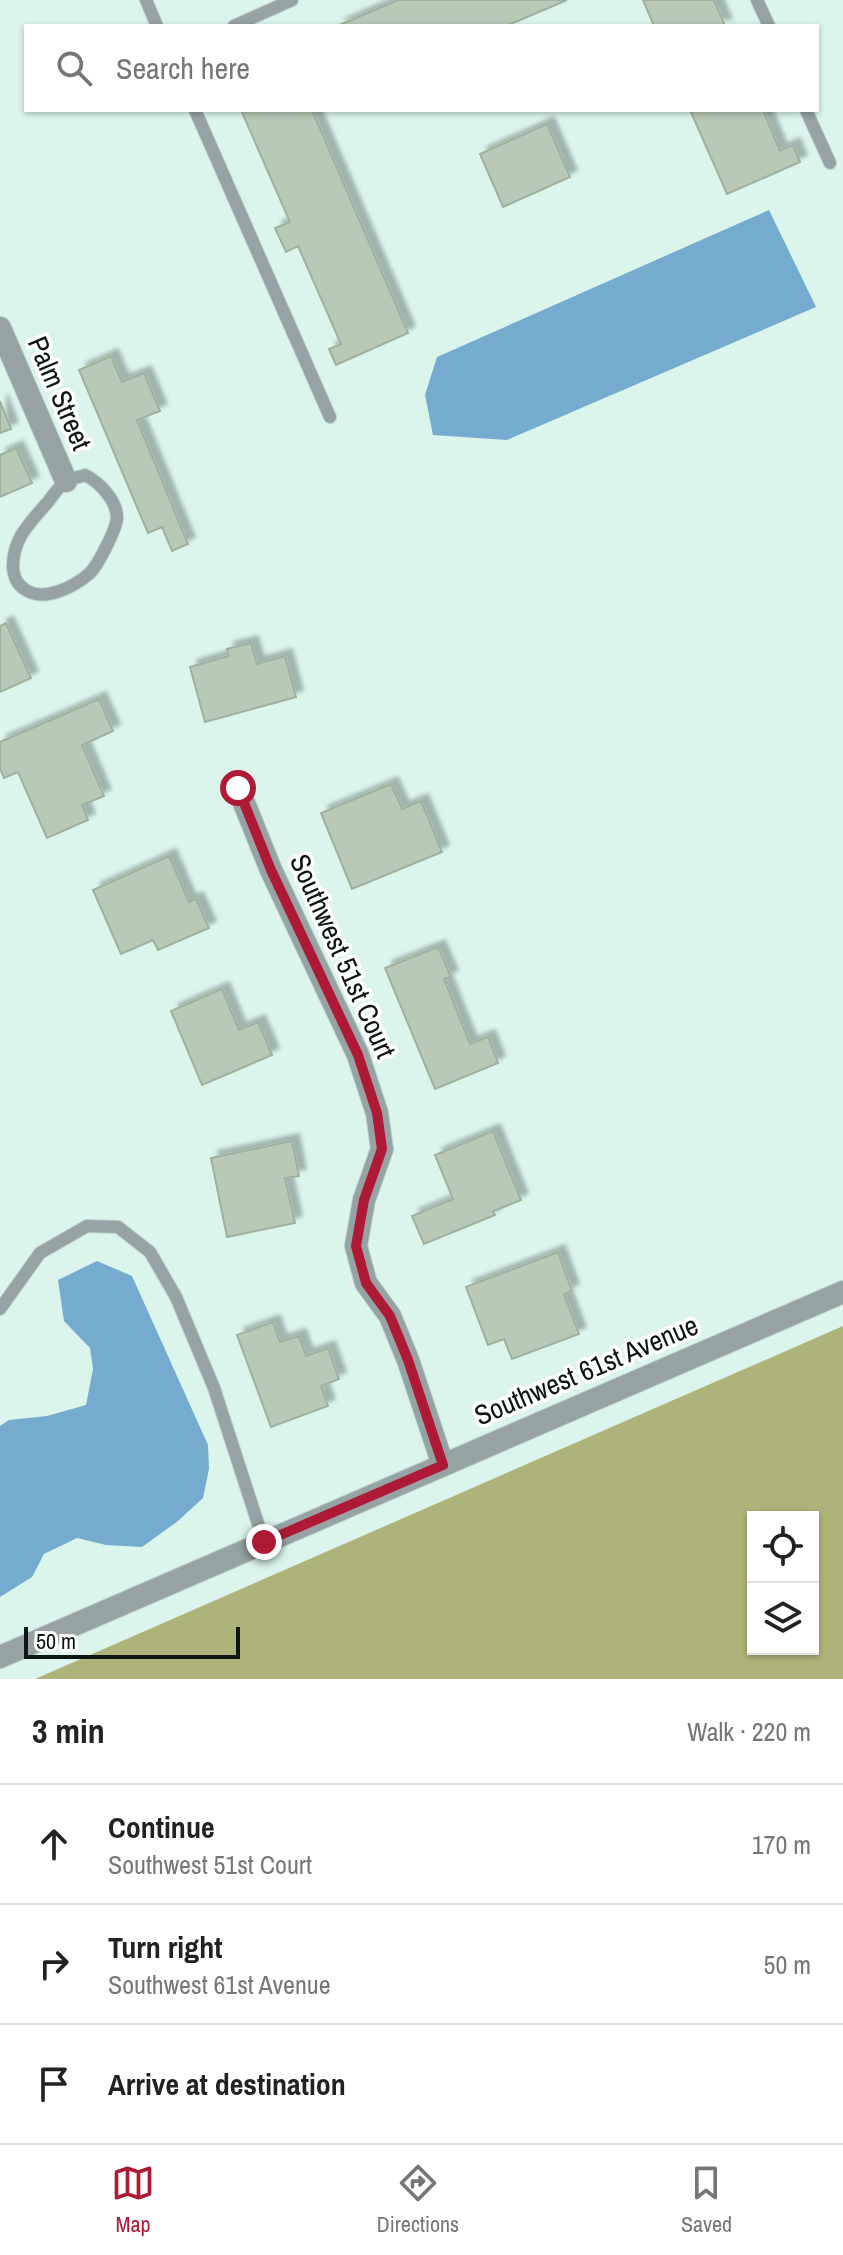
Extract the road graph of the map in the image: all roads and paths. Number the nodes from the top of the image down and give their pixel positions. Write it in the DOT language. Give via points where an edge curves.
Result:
graph roads {
  1 [pos="146,0"];
  2 [pos="292,0"];
  3 [pos="757,0"];
  4 [pos="156,24"];
  5 [pos="238,24"];
  6 [pos="768,24"];
  7 [pos="196,112"];
  8 [pos="807,112"];
  9 [pos="830,163"];
  10 [pos="0,328"];
  11 [pos="330,417"];
  12 [pos="66,481"];
  13 [pos="238,788"];
  14 [pos="843,1292"];
  15 [pos="0,1309"];
  16 [pos="443,1465"];
  17 [pos="264,1542"];
  18 [pos="0,1657"];
  1 -- 4 [label="lane"];
  2 -- 5 [label="lane"];
  3 -- 6 [label="lane"];
  7 -- 11 [label="lane"];
  8 -- 9 [label="lane"];
  10 -- 12 [label="street, Palm Street"];
  12 -- 12 [label="lane" via="15,547 15,579 31,592 61,590 92,572 117,518 96,481 85,475"];
  13 -- 16 [label="street, Southwest 51st Court" via="358,1055 377,1113 382,1149 364,1200 356,1246 366,1283 390,1316 408,1360"];
  14 -- 16 [label="street, Southwest 61st Avenue"];
  15 -- 17 [label="lane" via="40,1253 87,1226 118,1227 150,1252 176,1297 214,1388"];
  16 -- 17 [label="street, Southwest 61st Avenue"];
  17 -- 18 [label="street, Southwest 61st Avenue"];
}
